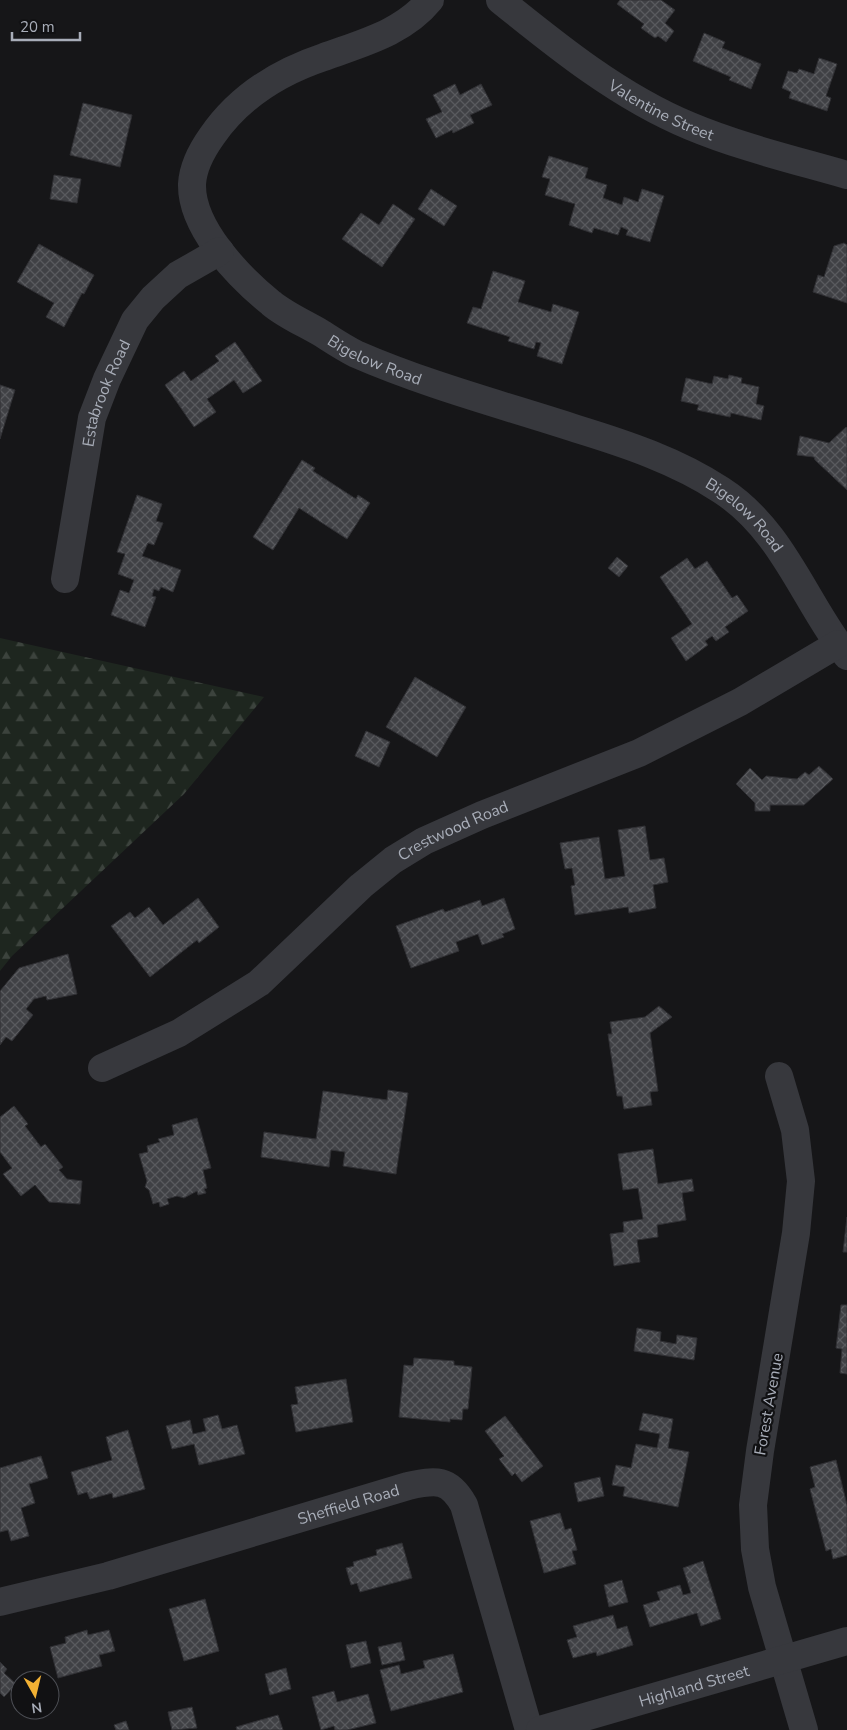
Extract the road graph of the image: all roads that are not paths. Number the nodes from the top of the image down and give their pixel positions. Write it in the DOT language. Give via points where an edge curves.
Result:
graph roads {
  1 [pos="430,0"];
  2 [pos="500,0"];
  3 [pos="847,175"];
  4 [pos="220,251"];
  5 [pos="65,579"];
  6 [pos="842,650"];
  7 [pos="102,1068"];
  8 [pos="779,1076"];
  9 [pos="0,1602"];
  10 [pos="847,1640"];
  11 [pos="782,1660"];
  12 [pos="529,1730"];
  13 [pos="540,1730"];
  14 [pos="804,1730"];
  1 -- 4 [label="street, Bigelow Road" via="382,36 268,82 224,120 196,165 192,187 197,211"];
  2 -- 3 [label="street, Valentine Street" via="556,46 639,101 690,126"];
  4 -- 5 [label="street, Estabrook Road" via="178,275 153,298 131,328 92,418"];
  4 -- 6 [label="street, Bigelow Road" via="273,304 354,353 434,383 644,452 723,491 771,536 786,556"];
  6 -- 7 [label="street, Crestwood Road" via="639,753 424,841 393,860 361,886 259,983 179,1034"];
  8 -- 11 [label="street, Forest Avenue" via="795,1130 801,1181 796,1233 753,1505 755,1550"];
  9 -- 12 [label="street, Sheffield Road" via="108,1576 408,1486 442,1483 455,1490 464,1505"];
  10 -- 11 [label="street, Highland Street"];
  11 -- 13 [label="street, Highland Street"];
  11 -- 14 [label="street, Forest Avenue"];
}
